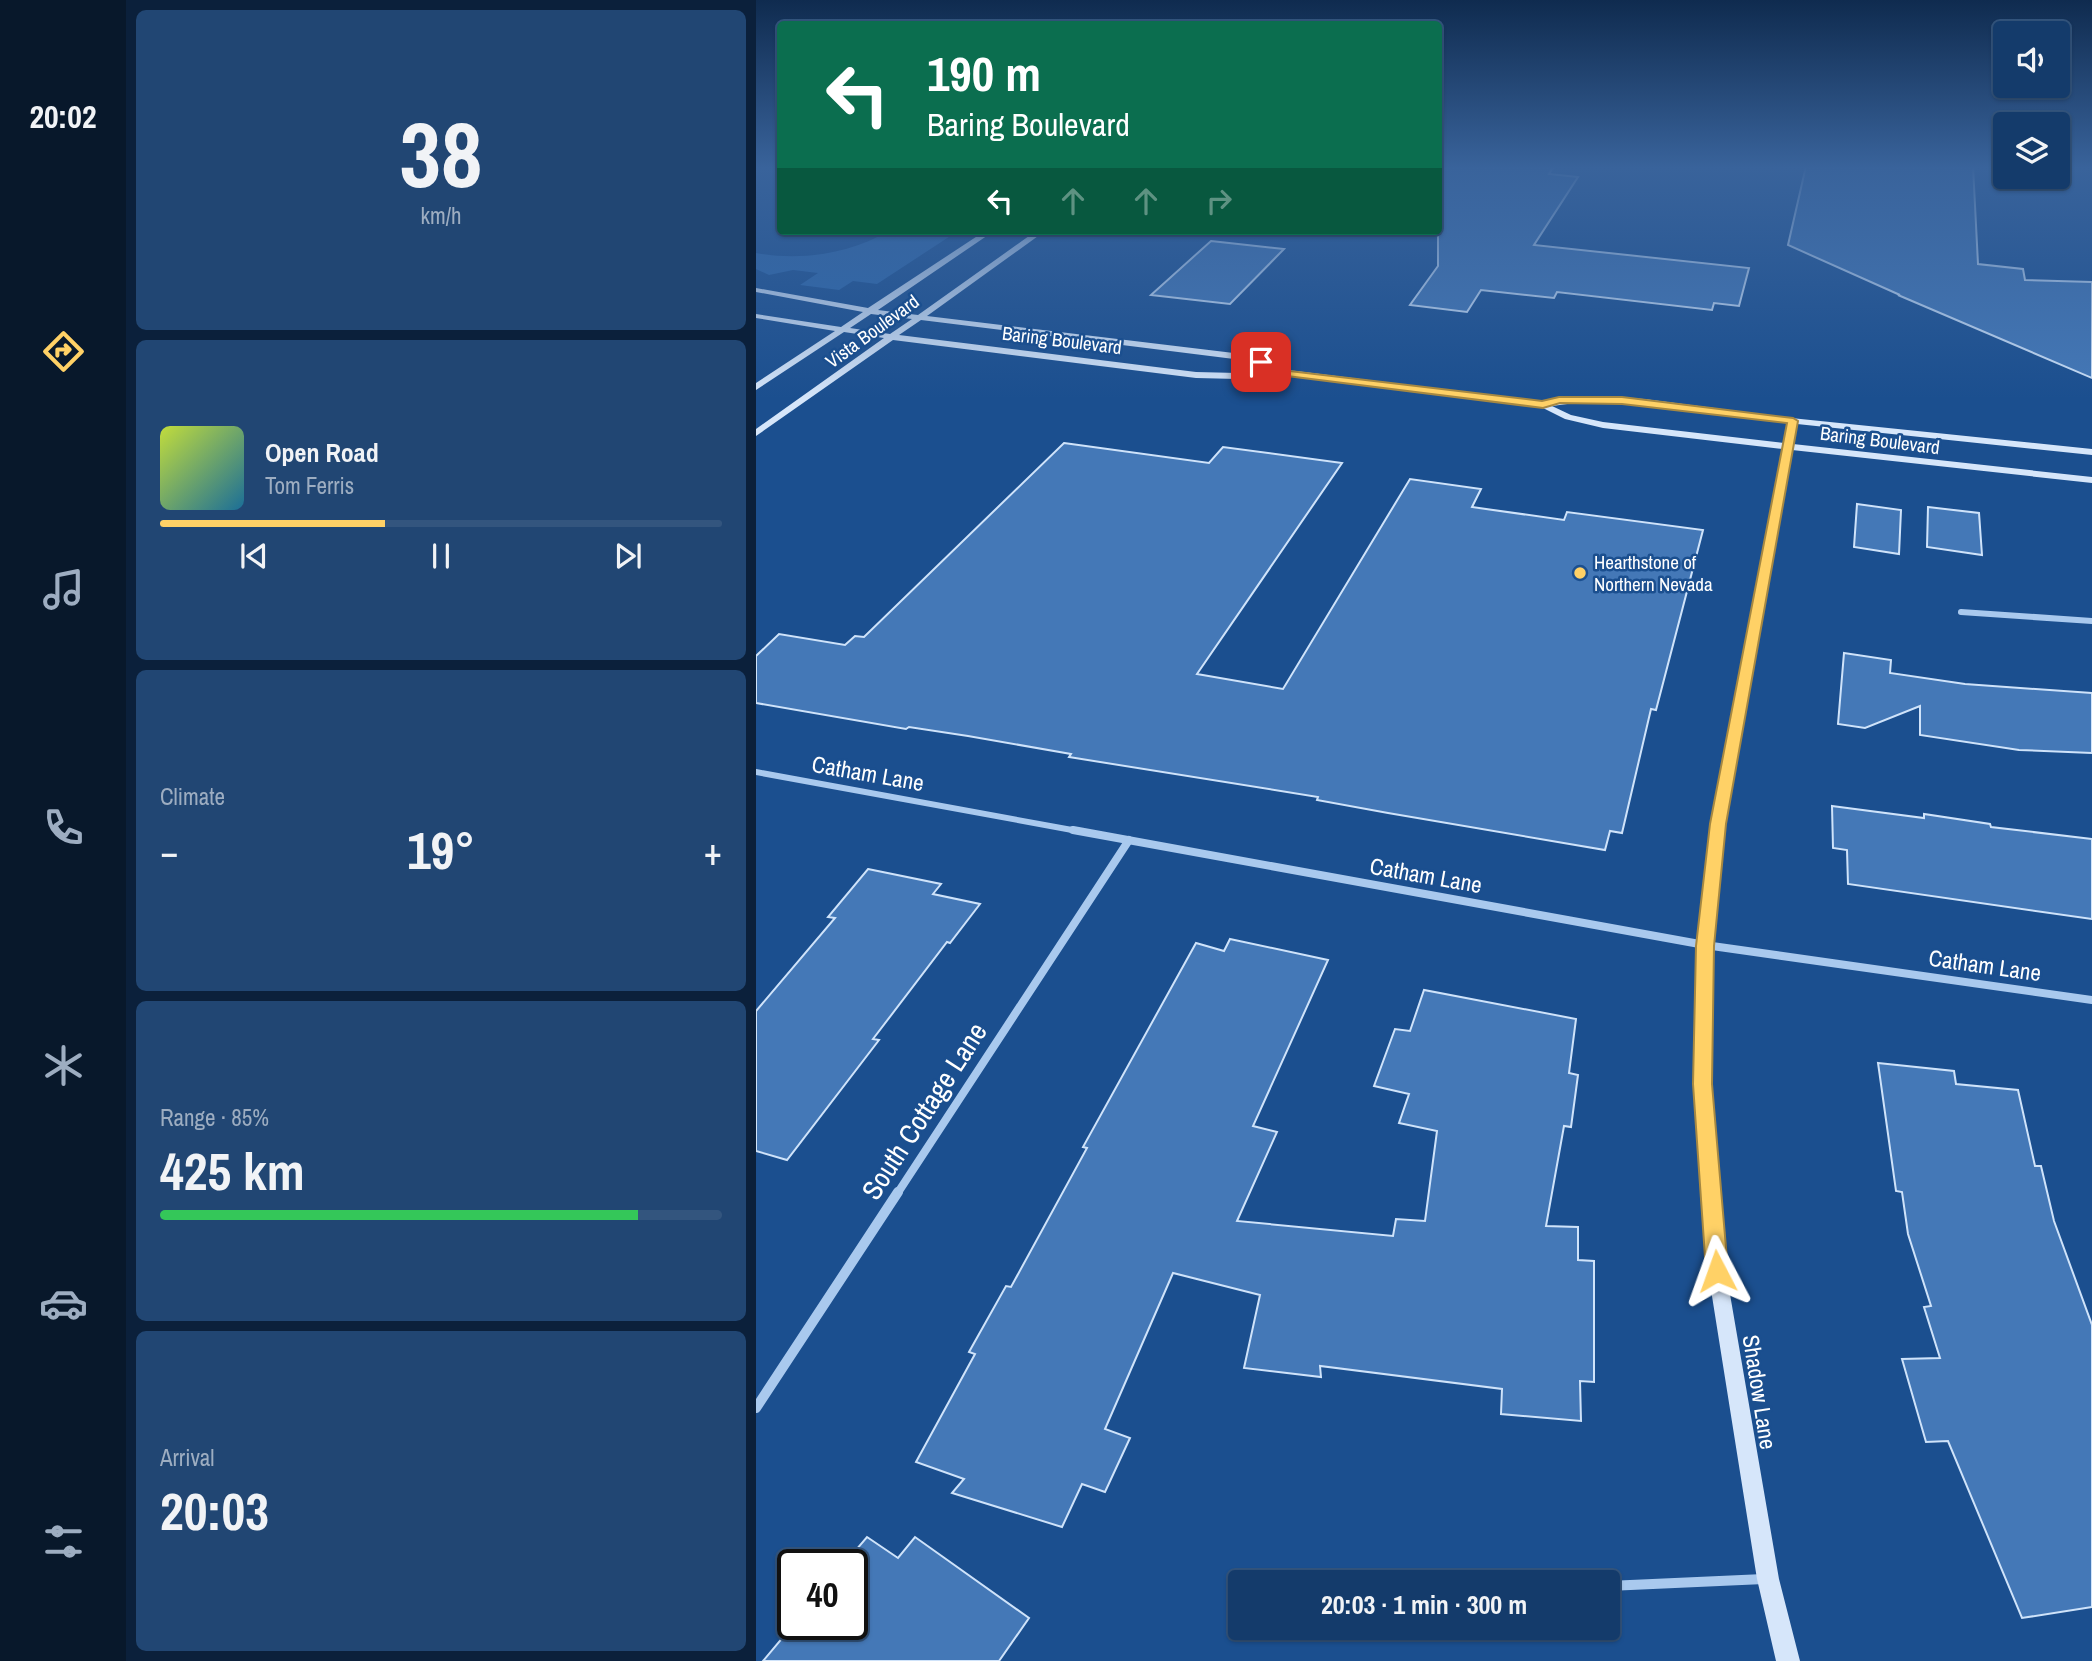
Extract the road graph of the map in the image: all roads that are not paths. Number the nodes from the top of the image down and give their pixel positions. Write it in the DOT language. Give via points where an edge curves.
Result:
graph roads {
  1 [pos="971,244"];
  2 [pos="1023,244"];
  3 [pos="756,290"];
  4 [pos="869,311"];
  5 [pos="756,316"];
  6 [pos="918,317"];
  7 [pos="841,330"];
  8 [pos="891,337"];
  9 [pos="1279,372"];
  10 [pos="756,387"];
  11 [pos="1543,405"];
  12 [pos="1793,421"];
  13 [pos="756,433"];
  14 [pos="1788,447"];
  15 [pos="2092,452"];
  16 [pos="2092,480"];
  17 [pos="1961,612"];
  18 [pos="2092,621"];
  19 [pos="756,772"];
  20 [pos="1129,840"];
  21 [pos="1705,946"];
  22 [pos="2092,1000"];
  23 [pos="756,1408"];
  24 [pos="1768,1579"];
  25 [pos="1620,1585"];
  26 [pos="1788,1661"];
  1 -- 4 [label="main road, Vista Boulevard"];
  2 -- 6 [label="main road, Vista Boulevard"];
  3 -- 4 [label="main road, Baring Boulevard"];
  4 -- 6 [label="main road, Baring Boulevard"];
  4 -- 7 [label="main road, Vista Boulevard"];
  5 -- 7 [label="main road, Baring Boulevard"];
  6 -- 8 [label="main road, Vista Boulevard"];
  6 -- 9 [label="main road, Baring Boulevard" via="1242,357"];
  7 -- 8 [label="main road, Baring Boulevard"];
  7 -- 10 [label="main road, Vista Boulevard"];
  8 -- 9 [label="main road, Baring Boulevard" via="1196,375"];
  8 -- 13 [label="main road, Vista Boulevard"];
  9 -- 11 [label="main road, Baring Boulevard"];
  11 -- 12 [label="main road, Baring Boulevard" via="1559,400 1622,400"];
  11 -- 14 [label="main road, Baring Boulevard" via="1603,425"];
  12 -- 14 [label="main road, Shadow Lane"];
  12 -- 15 [label="main road, Baring Boulevard"];
  14 -- 16 [label="main road, Baring Boulevard"];
  14 -- 21 [label="main road, Shadow Lane" via="1718,824"];
  17 -- 18 [label="street"];
  19 -- 20 [label="street, Catham Lane"];
  20 -- 21 [label="street, Catham Lane"];
  20 -- 23 [label="street, South Cottage Lane"];
  21 -- 22 [label="street, Catham Lane"];
  21 -- 24 [label="main road, Shadow Lane" via="1703,1084 1717,1271"];
  24 -- 25 [label="street"];
  24 -- 26 [label="main road, Shadow Lane"];
}
